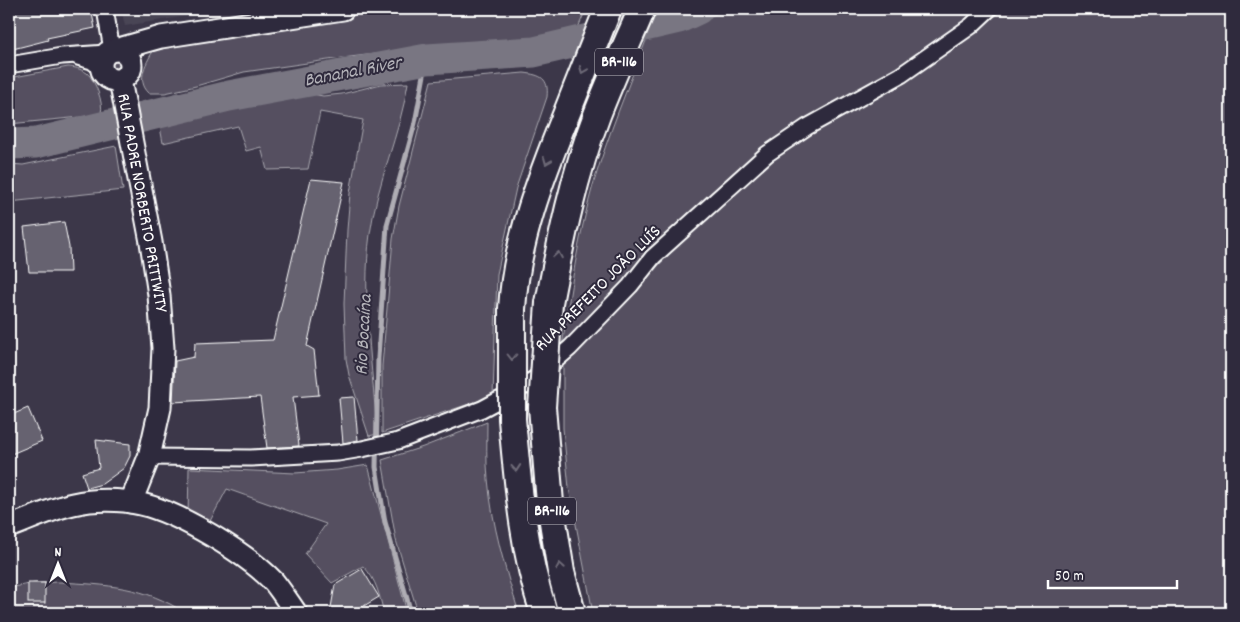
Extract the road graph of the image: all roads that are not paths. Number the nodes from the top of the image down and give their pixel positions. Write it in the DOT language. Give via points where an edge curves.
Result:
graph roads {
  1 [pos="105,9"];
  2 [pos="343,9"];
  3 [pos="608,9"];
  4 [pos="642,9"];
  5 [pos="989,9"];
  6 [pos="113,56"];
  7 [pos="9,65"];
  8 [pos="149,457"];
  9 [pos="131,502"];
  10 [pos="9,527"];
  11 [pos="296,613"];
  12 [pos="544,613"];
  13 [pos="572,613"];
  1 -- 6 [label="street"];
  2 -- 6 [label="main road" via="161,38"];
  3 -- 12 [label="highway, BR-116, one-way, bridge" via="542,174 513,288 512,420 518,488 525,536"];
  13 -- 4 [label="highway, BR-116, one-way, bridge" via="561,572 550,503 542,407 549,303 560,242 576,182 597,116"];
  5 -- 8 [label="street, RUA PREFEITO JOÃO LUÍS" via="971,26 901,75 807,127 767,154 653,258 570,348 527,385 482,409 398,440 362,449 286,457"];
  6 -- 7 [label="street" via="62,56"];
  6 -- 8 [label="main road, RUA PADRE NORBERTO PRITTWITY" via="131,70 121,84 159,295 163,348 160,408"];
  8 -- 9 [label="main road, RUA PADRE NORBERTO PRITTWITY"];
  9 -- 10 [label="main road" via="73,504"];
  9 -- 11 [label="main road" via="163,511 240,554 274,583"];
}
